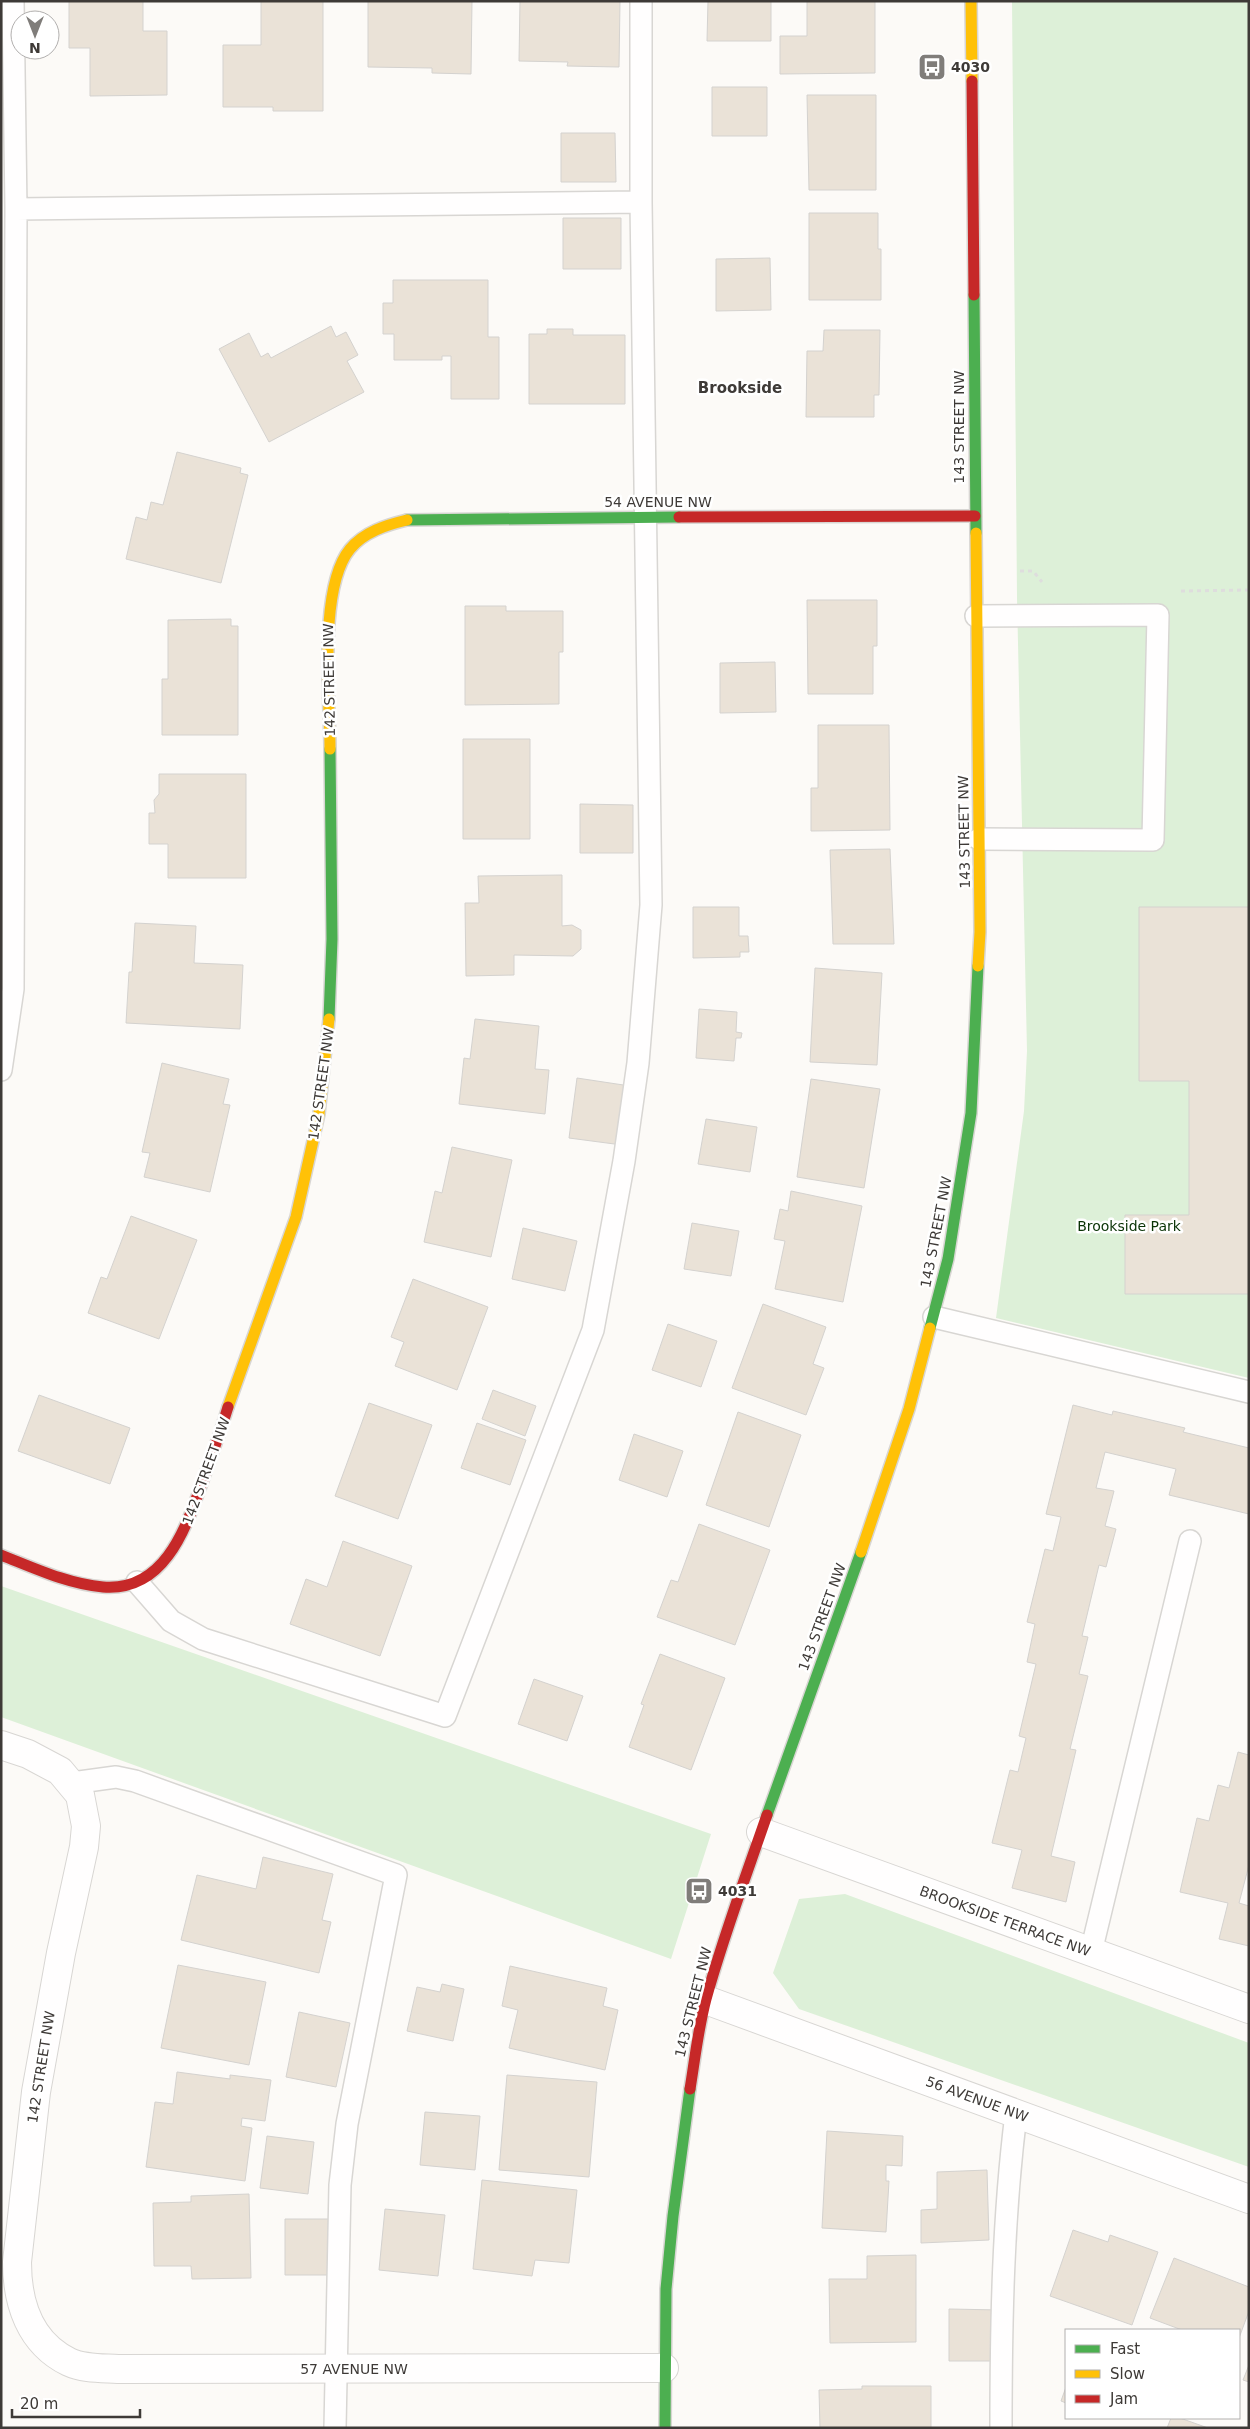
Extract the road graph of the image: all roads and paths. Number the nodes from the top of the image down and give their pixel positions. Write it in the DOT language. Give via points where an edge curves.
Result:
graph roads {
  1 [pos="13,1"];
  2 [pos="641,1"];
  3 [pos="971,1"];
  4 [pos="641,202"];
  5 [pos="16,209"];
  6 [pos="975,516"];
  7 [pos="646,517"];
  8 [pos="350,548"];
  9 [pos="976,616"];
  10 [pos="979,839"];
  11 [pos="1,1070"];
  12 [pos="934,1317"];
  13 [pos="1249,1392"];
  14 [pos="1190,1541"];
  15 [pos="1,1555"];
  16 [pos="137,1582"];
  17 [pos="1,1745"];
  18 [pos="72,1783"];
  19 [pos="760,1832"];
  20 [pos="1091,1952"];
  21 [pos="706,2000"];
  22 [pos="1249,2009"];
  23 [pos="1016,2114"];
  24 [pos="1249,2198"];
  25 [pos="48,2349"];
  26 [pos="664,2368"];
  27 [pos="336,2369"];
  28 [pos="335,2428"];
  29 [pos="665,2428"];
  30 [pos="1000,2428"];
  1 -- 5 [label="lane"];
  2 -- 4 [label="lane"];
  3 -- 6 [label="street, 143 STREET NW"];
  4 -- 5 [label="lane"];
  4 -- 7 [label="lane"];
  5 -- 11 [label="lane" via="13,989"];
  6 -- 7 [label="street, 54 AVENUE NW"];
  6 -- 9 [label="street, 143 STREET NW"];
  7 -- 8 [label="street, 54 AVENUE NW" via="413,518 385,524 365,534"];
  7 -- 16 [label="lane" via="651,905 638,1062 624,1161 593,1330 445,1716 202,1639 171,1621"];
  8 -- 16 [label="street, 142 STREET NW" via="335,576 330,602 330,1013 319,1114 309,1165 296,1217 185,1530 168,1560 153,1574"];
  9 -- 10 [label="street, 143 STREET NW"];
  9 -- 10 [label="lane" via="1158,615 1153,840"];
  10 -- 12 [label="street, 143 STREET NW" via="980,932 971,1113 948,1259"];
  12 -- 13 [label="lane"];
  12 -- 19 [label="street, 143 STREET NW" via="885,1485"];
  14 -- 20 [label="lane"];
  15 -- 16 [label="street" via="84,1584 120,1588"];
  17 -- 18 [label="street" via="46,1762"];
  18 -- 25 [label="street, 142 STREET NW" via="80,1795 84,1811 84,1847 36,2092 17,2262 21,2304 32,2329"];
  18 -- 27 [label="lane" via="116,1777 135,1781 396,1875 347,2124 340,2185"];
  19 -- 20 [label="street, BROOKSIDE TERRACE NW"];
  19 -- 21 [label="street, 143 STREET NW"];
  20 -- 22 [label="street, BROOKSIDE TERRACE NW"];
  21 -- 23 [label="street, 56 AVENUE NW"];
  21 -- 26 [label="street, 143 STREET NW" via="695,2051 673,2216 666,2289"];
  23 -- 24 [label="street, 56 AVENUE NW"];
  23 -- 30 [label="lane" via="1004,2245"];
  25 -- 27 [label="street, 57 AVENUE NW" via="70,2362 88,2367"];
  26 -- 27 [label="street, 57 AVENUE NW"];
  26 -- 29 [label="street, 143 STREET NW"];
  27 -- 28 [label="lane"];
}
